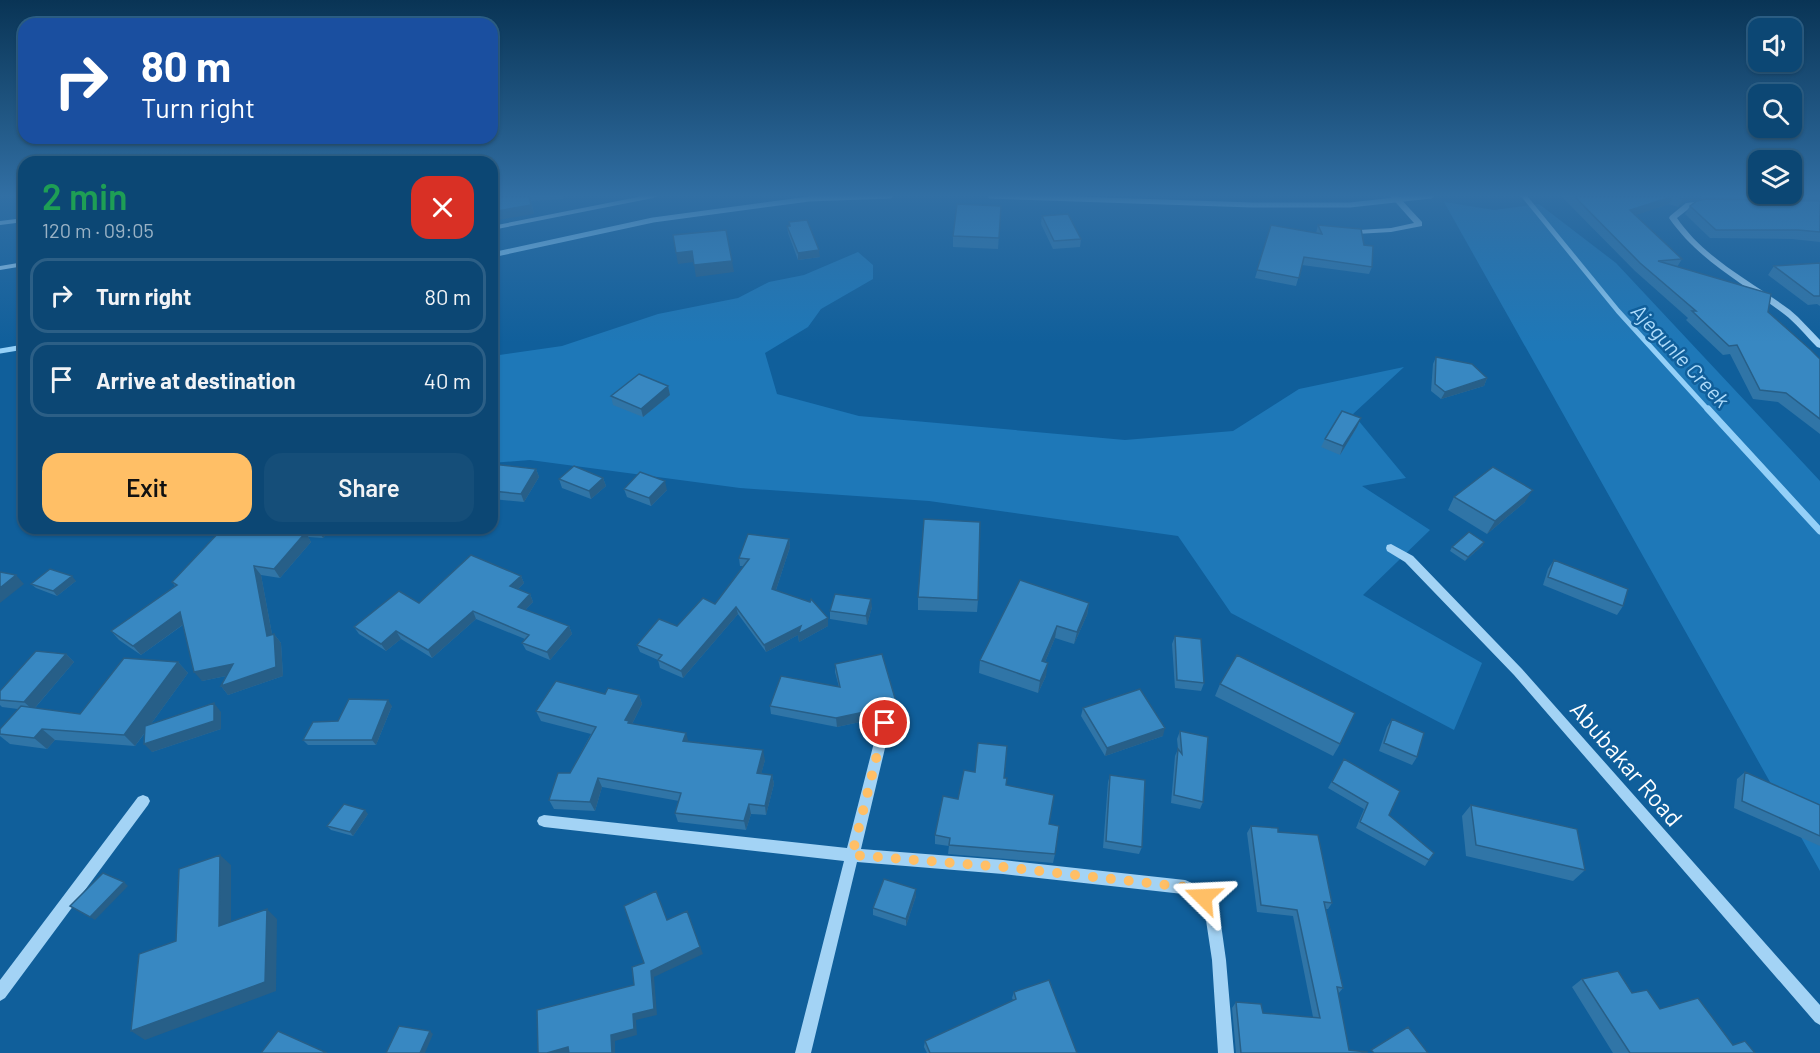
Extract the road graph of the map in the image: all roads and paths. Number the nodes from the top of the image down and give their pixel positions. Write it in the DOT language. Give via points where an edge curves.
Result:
graph roads {
  1 [pos="1699,245"];
  2 [pos="18,265"];
  3 [pos="0,268"];
  4 [pos="1820,345"];
  5 [pos="1390,548"];
  6 [pos="885,723"];
  7 [pos="143,801"];
  8 [pos="544,822"];
  9 [pos="852,855"];
  10 [pos="0,993"];
  11 [pos="1820,1017"];
  12 [pos="803,1053"];
  13 [pos="1226,1053"];
  1 -- 4 [label="street" via="1790,314"];
  2 -- 3 [label="street"];
  5 -- 11 [label="street, Abubakar Road" via="1409,559 1518,672"];
  6 -- 9 [label="street"];
  7 -- 10 [label="street"];
  8 -- 9 [label="street"];
  9 -- 12 [label="street"];
  9 -- 13 [label="street" via="1185,887 1210,903"];
}
